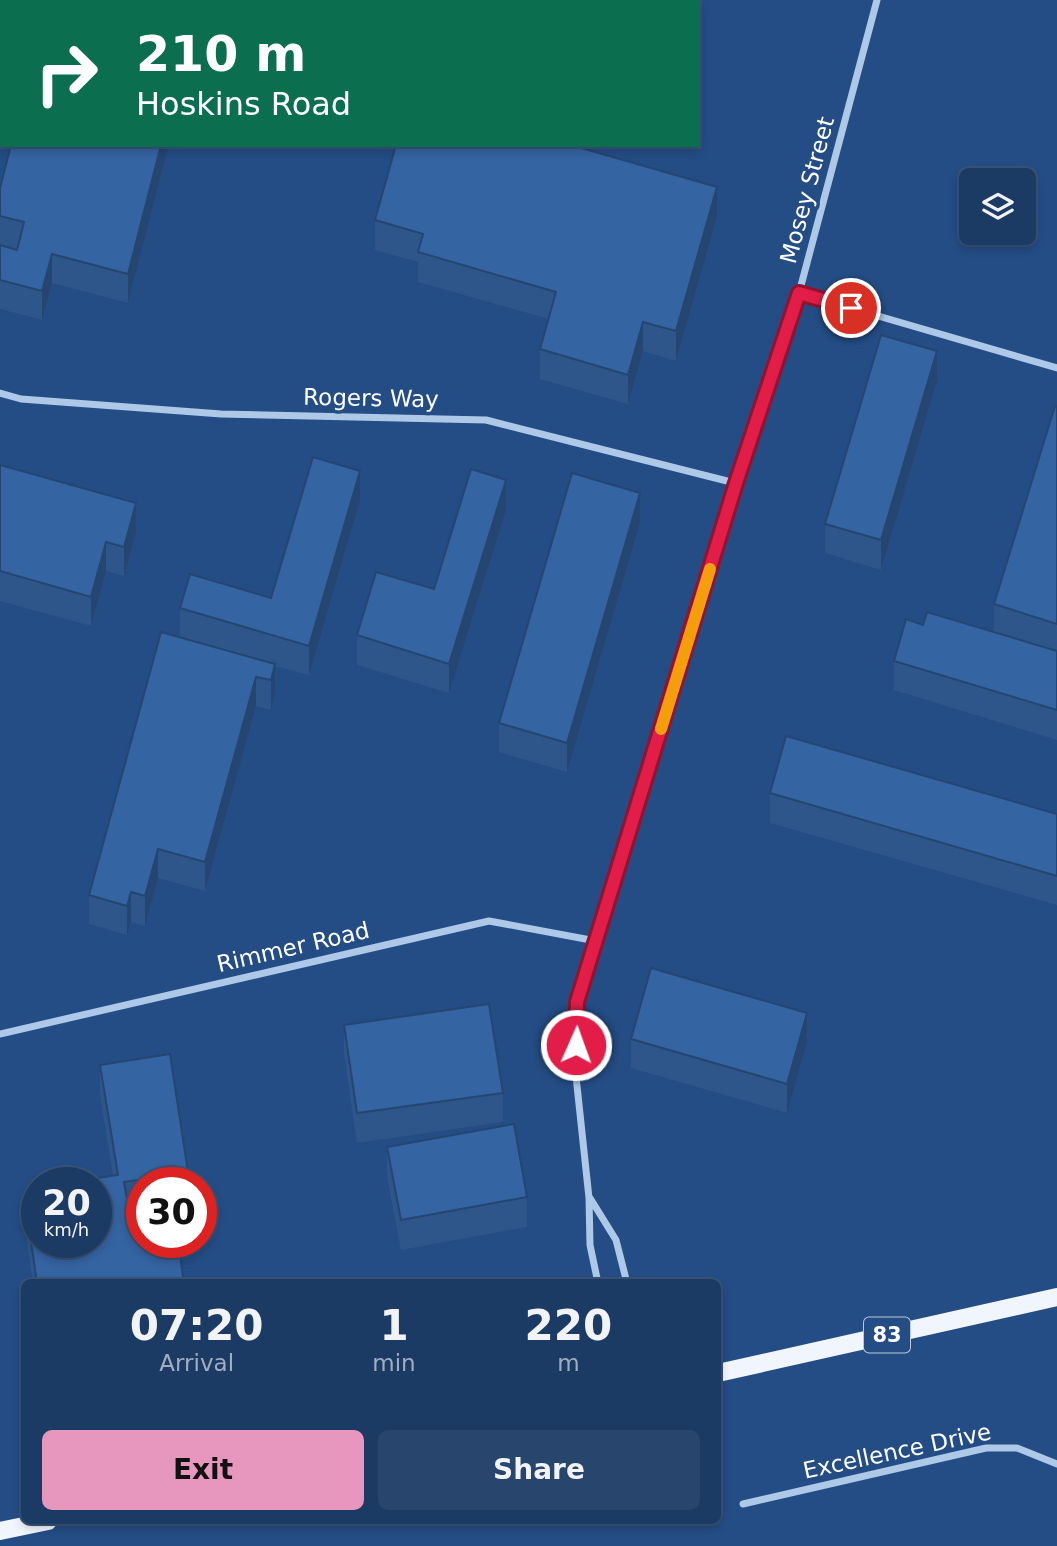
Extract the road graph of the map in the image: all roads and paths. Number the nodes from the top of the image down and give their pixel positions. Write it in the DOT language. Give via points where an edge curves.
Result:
graph roads {
  1 [pos="877,0"];
  2 [pos="799,293"];
  3 [pos="1057,368"];
  4 [pos="0,393"];
  5 [pos="736,483"];
  6 [pos="596,941"];
  7 [pos="0,1034"];
  8 [pos="589,1198"];
  9 [pos="597,1279"];
  10 [pos="626,1279"];
  11 [pos="1057,1297"];
  12 [pos="721,1372"];
  13 [pos="1057,1464"];
  14 [pos="743,1504"];
  15 [pos="34,1524"];
  16 [pos="0,1531"];
  1 -- 2 [label="street, Mosey Street"];
  2 -- 3 [label="street"];
  2 -- 5 [label="street, Mosey Street"];
  4 -- 5 [label="street, Rogers Way" via="21,399 221,414 486,420"];
  5 -- 6 [label="street, Mosey Street"];
  6 -- 7 [label="street, Rimmer Road" via="489,921"];
  6 -- 8 [label="street, Mosey Street" via="577,1002 575,1067"];
  8 -- 9 [label="street, Mosey Street" via="590,1245"];
  8 -- 10 [label="street, Mosey Street" via="616,1240"];
  11 -- 12 [label="main road, 83"];
  13 -- 14 [label="street, Excellence Drive" via="1017,1448 986,1448"];
  15 -- 16 [label="main road"];
}
